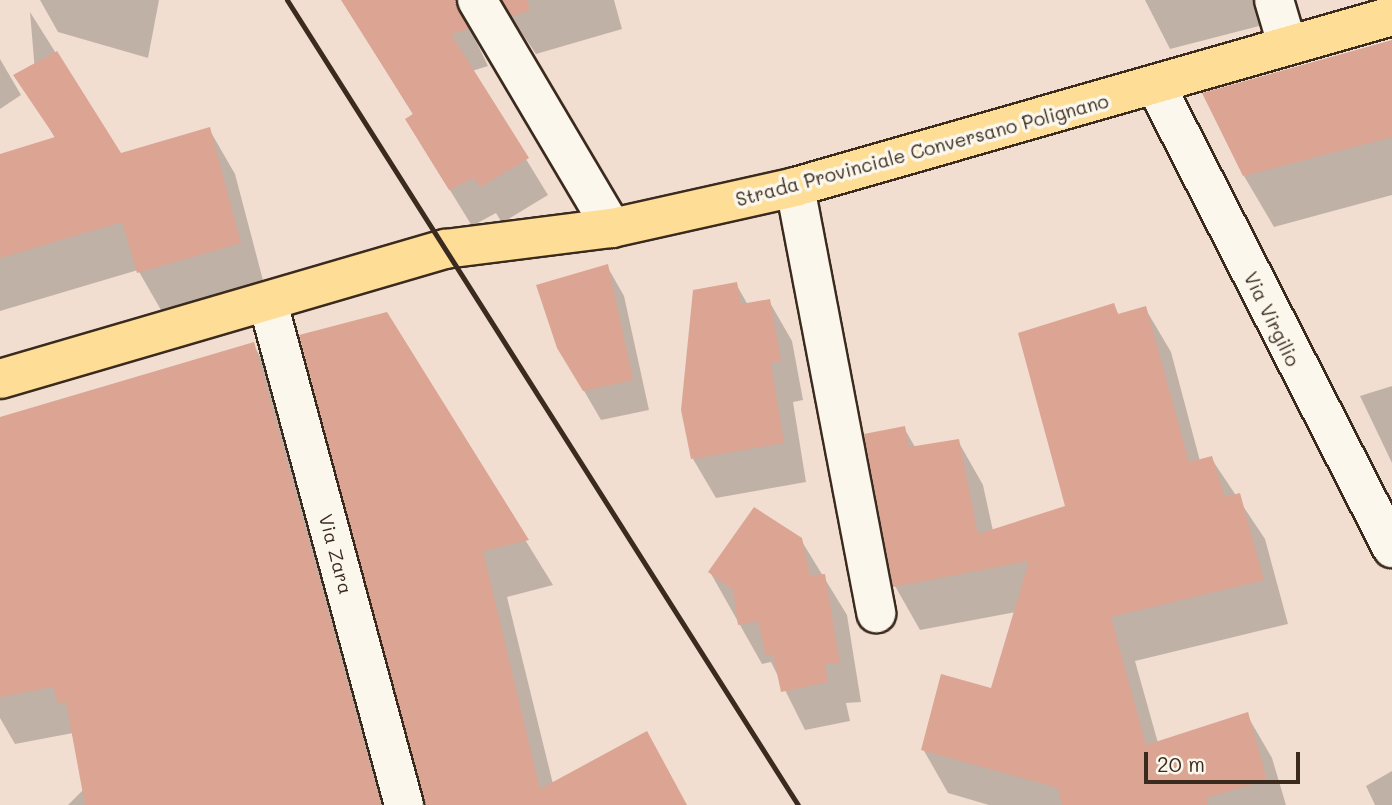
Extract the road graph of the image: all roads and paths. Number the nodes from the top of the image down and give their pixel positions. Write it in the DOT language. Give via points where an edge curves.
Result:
graph roads {
  1 [pos="477,0"];
  2 [pos="1275,0"];
  3 [pos="1392,16"];
  4 [pos="1287,44"];
  5 [pos="1156,86"];
  6 [pos="795,187"];
  7 [pos="612,228"];
  8 [pos="268,303"];
  9 [pos="0,379"];
  10 [pos="1392,548"];
  11 [pos="876,613"];
  12 [pos="404,805"];
  1 -- 7 [label="street"];
  2 -- 4 [label="street"];
  3 -- 4 [label="main road, Strada Provinciale Conversano Polignano"];
  4 -- 5 [label="main road, Strada Provinciale Conversano Polignano"];
  5 -- 6 [label="main road, Strada Provinciale Conversano Polignano"];
  5 -- 10 [label="street, Via Virgilio"];
  6 -- 7 [label="main road, Strada Provinciale Conversano Polignano"];
  6 -- 11 [label="street"];
  7 -- 8 [label="main road, Strada Provinciale Conversano Polignano" via="445,249"];
  8 -- 9 [label="main road, Strada Provinciale Conversano Polignano"];
  8 -- 12 [label="street, Via Zara"];
}
